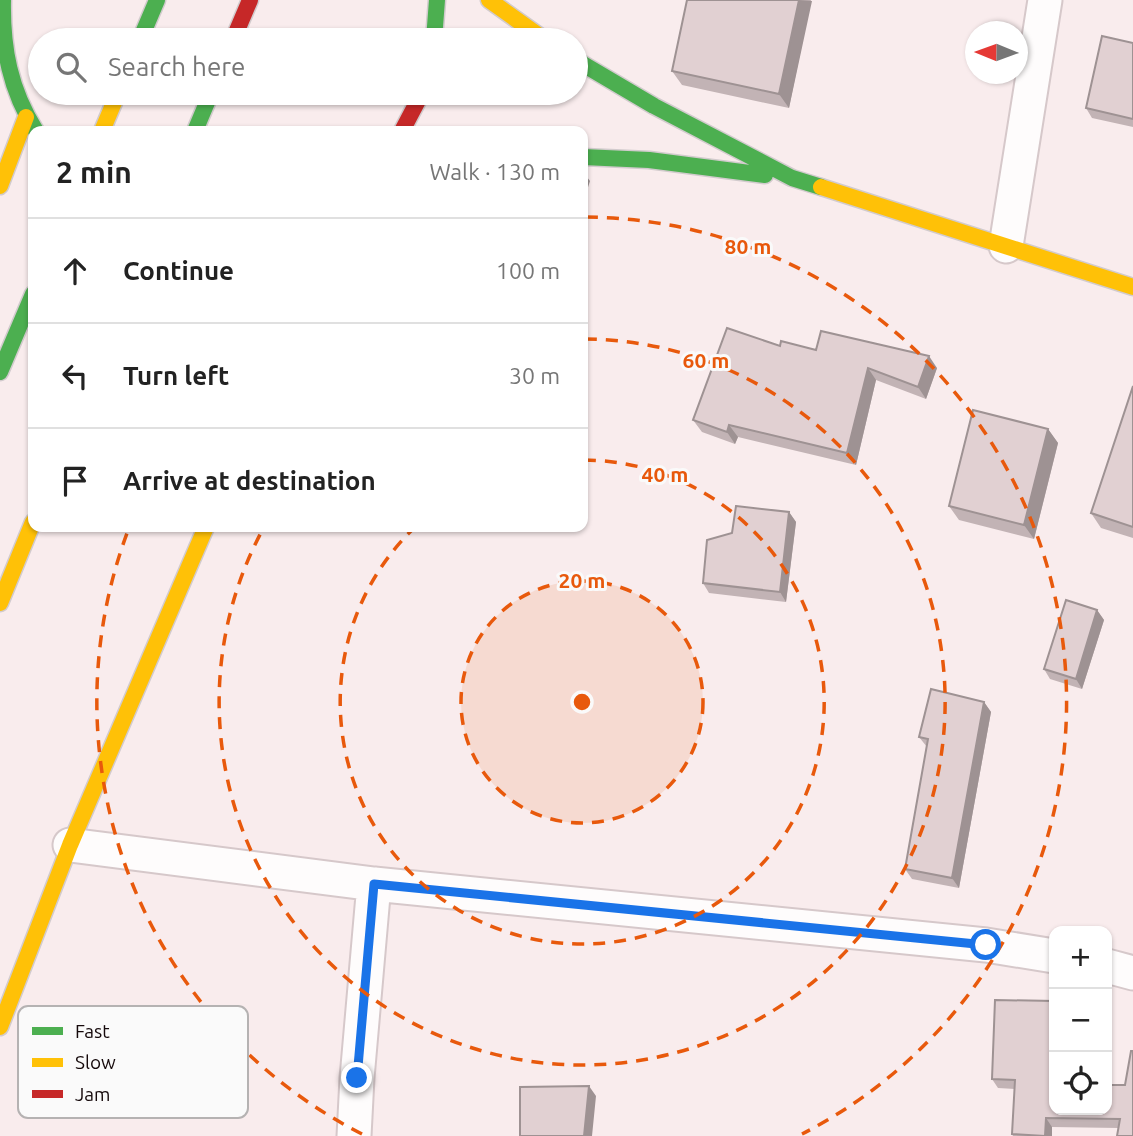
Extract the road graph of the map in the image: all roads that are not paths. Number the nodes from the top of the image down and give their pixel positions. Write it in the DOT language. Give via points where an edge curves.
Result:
graph roads {
  1 [pos="3,0"];
  2 [pos="157,0"];
  3 [pos="250,0"];
  4 [pos="437,0"];
  5 [pos="489,0"];
  6 [pos="1045,0"];
  7 [pos="145,28"];
  8 [pos="238,28"];
  9 [pos="435,28"];
  10 [pos="528,28"];
  11 [pos="588,67"];
  12 [pos="113,105"];
  13 [pos="206,105"];
  14 [pos="418,105"];
  15 [pos="26,117"];
  16 [pos="32,126"];
  17 [pos="104,126"];
  18 [pos="197,126"];
  19 [pos="405,126"];
  20 [pos="588,157"];
  21 [pos="792,178"];
  22 [pos="0,186"];
  23 [pos="1006,246"];
  24 [pos="1133,287"];
  25 [pos="28,305"];
  26 [pos="0,372"];
  27 [pos="29,532"];
  28 [pos="204,532"];
  29 [pos="0,603"];
  30 [pos="70,845"];
  31 [pos="374,884"];
  32 [pos="1049,955"];
  33 [pos="1112,967"];
  34 [pos="1133,973"];
  35 [pos="0,1027"];
  36 [pos="354,1136"];
  1 -- 15 [label="highway" via="2,34 8,66"];
  2 -- 7 [label="highway"];
  3 -- 8 [label="highway"];
  4 -- 9 [label="highway"];
  5 -- 10 [label="highway"];
  6 -- 23 [label="street"];
  11 -- 21 [label="highway"];
  12 -- 17 [label="highway"];
  13 -- 18 [label="highway"];
  14 -- 19 [label="highway"];
  15 -- 16 [label="highway"];
  15 -- 22 [label="highway"];
  20 -- 21 [label="highway"];
  21 -- 23 [label="highway"];
  23 -- 24 [label="highway"];
  25 -- 26 [label="highway"];
  27 -- 29 [label="highway"];
  28 -- 30 [label="highway"];
  30 -- 31 [label="street"];
  30 -- 35 [label="highway"];
  31 -- 32 [label="street" via="986,945"];
  31 -- 36 [label="street"];
  33 -- 34 [label="street"];
}
